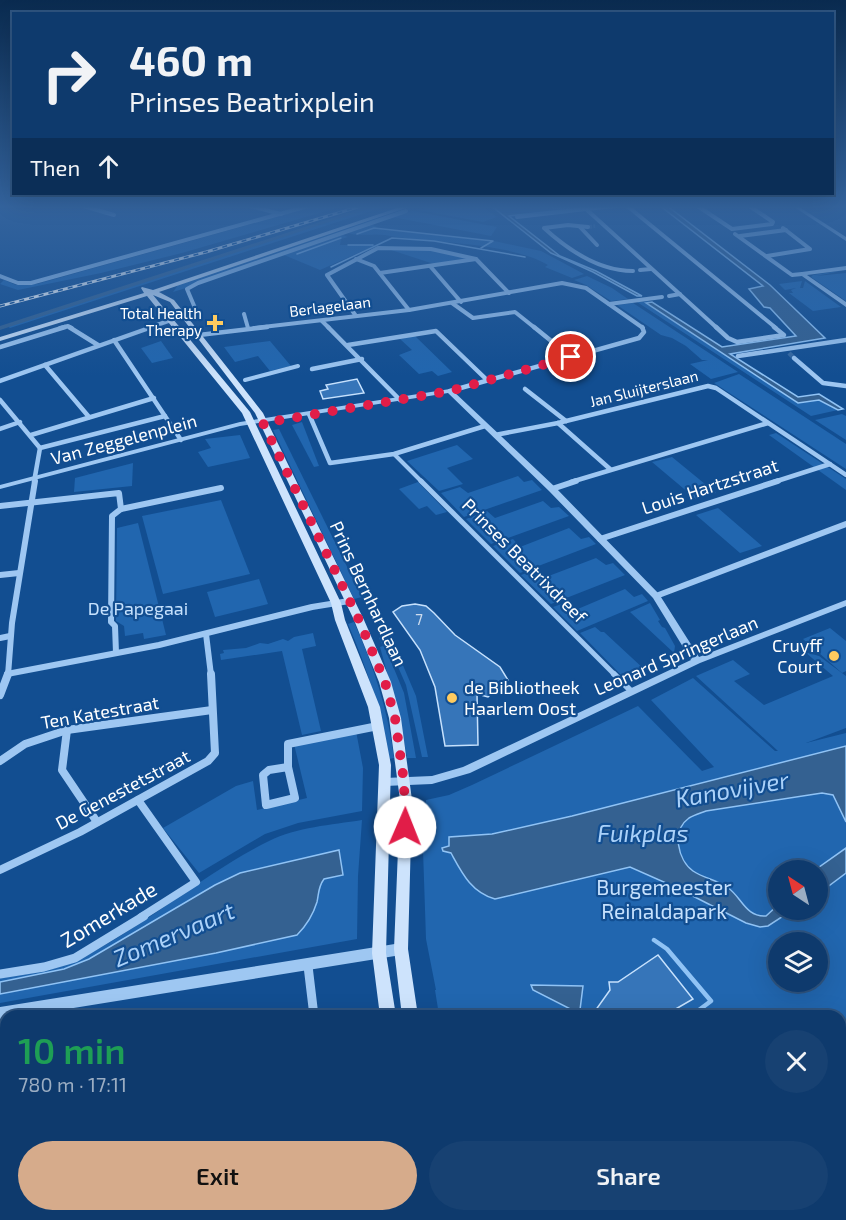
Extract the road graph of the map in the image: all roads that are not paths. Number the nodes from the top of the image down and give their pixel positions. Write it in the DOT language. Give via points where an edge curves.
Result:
graph roads {
  1 [pos="108,262"];
  2 [pos="232,262"];
  3 [pos="242,262"];
  4 [pos="259,262"];
  5 [pos="350,262"];
  6 [pos="364,262"];
  7 [pos="457,262"];
  8 [pos="479,262"];
  9 [pos="597,262"];
  10 [pos="643,262"];
  11 [pos="696,262"];
  12 [pos="775,262"];
  13 [pos="430,266"];
  14 [pos="846,268"];
  15 [pos="651,269"];
  16 [pos="640,270"];
  17 [pos="633,271"];
  18 [pos="380,273"];
  19 [pos="802,274"];
  20 [pos="0,276"];
  21 [pos="173,285"];
  22 [pos="148,291"];
  23 [pos="509,293"];
  24 [pos="680,294"];
  25 [pos="669,296"];
  26 [pos="662,297"];
  27 [pos="172,301"];
  28 [pos="461,302"];
  29 [pos="452,303"];
  30 [pos="608,304"];
  31 [pos="846,305"];
  32 [pos="409,310"];
  33 [pos="244,314"];
  34 [pos="183,315"];
  35 [pos="356,316"];
  36 [pos="171,319"];
  37 [pos="322,321"];
  38 [pos="248,329"];
  39 [pos="0,334"];
  40 [pos="200,335"];
  41 [pos="0,339"];
  42 [pos="114,340"];
  43 [pos="846,340"];
  44 [pos="98,345"];
  45 [pos="348,345"];
  46 [pos="0,347"];
  47 [pos="738,356"];
  48 [pos="571,357"];
  49 [pos="794,358"];
  50 [pos="362,359"];
  51 [pos="45,364"];
  52 [pos="298,366"];
  53 [pos="312,369"];
  54 [pos="245,380"];
  55 [pos="487,380"];
  56 [pos="712,380"];
  57 [pos="0,381"];
  58 [pos="708,386"];
  59 [pos="846,386"];
  60 [pos="525,389"];
  61 [pos="450,391"];
  62 [pos="154,398"];
  63 [pos="0,400"];
  64 [pos="400,400"];
  65 [pos="309,414"];
  66 [pos="165,416"];
  67 [pos="89,417"];
  68 [pos="291,417"];
  69 [pos="566,421"];
  70 [pos="20,422"];
  71 [pos="257,423"];
  72 [pos="558,423"];
  73 [pos="768,423"];
  74 [pos="485,426"];
  75 [pos="0,429"];
  76 [pos="31,435"];
  77 [pos="495,435"];
  78 [pos="181,440"];
  79 [pos="40,448"];
  80 [pos="394,454"];
  81 [pos="830,464"];
  82 [pos="610,469"];
  83 [pos="846,475"];
  84 [pos="35,478"];
  85 [pos="0,487"];
  86 [pos="221,488"];
  87 [pos="552,489"];
  88 [pos="31,503"];
  89 [pos="0,506"];
  90 [pos="122,509"];
  91 [pos="846,524"];
  92 [pos="600,539"];
  93 [pos="18,573"];
  94 [pos="0,575"];
  95 [pos="656,596"];
  96 [pos="343,602"];
  97 [pos="846,603"];
  98 [pos="206,634"];
  99 [pos="10,636"];
  100 [pos="0,638"];
  101 [pos="116,653"];
  102 [pos="697,661"];
  103 [pos="7,674"];
  104 [pos="631,691"];
  105 [pos="0,695"];
  106 [pos="212,710"];
  107 [pos="378,726"];
  108 [pos="67,730"];
  109 [pos="0,761"];
  110 [pos="288,767"];
  111 [pos="385,782"];
  112 [pos="404,782"];
  113 [pos="138,800"];
  114 [pos="97,822"];
  115 [pos="0,870"];
  116 [pos="400,949"];
  117 [pos="379,953"];
  118 [pos="308,966"];
  119 [pos="0,975"];
  120 [pos="20,1010"];
  121 [pos="313,1010"];
  122 [pos="387,1010"];
  123 [pos="409,1010"];
  1 -- 20 [label="street" via="31,283"];
  2 -- 22 [label="main road"];
  3 -- 21 [label="main road"];
  4 -- 34 [label="street" via="187,289 195,308"];
  5 -- 35 [label="street" via="327,274"];
  6 -- 18 [label="street"];
  7 -- 13 [label="street"];
  8 -- 23 [label="street"];
  9 -- 17 [label="street" via="622,273"];
  10 -- 15 [label="street"];
  11 -- 24 [label="street" via="784,335 737,342"];
  12 -- 19 [label="street" via="792,275"];
  13 -- 18 [label="street"];
  13 -- 28 [label="street"];
  14 -- 19 [label="street"];
  15 -- 16 [label="street"];
  15 -- 24 [label="street"];
  18 -- 32 [label="street"];
  19 -- 31 [label="street"];
  21 -- 22 [label="main road"];
  21 -- 27 [label="main road" via="169,289"];
  22 -- 27 [label="main road, Prins Bernhardlaan"];
  22 -- 36 [label="main road, Prins Bernhardlaan"];
  22 -- 39 [label="main road"];
  22 -- 41 [label="main road"];
  23 -- 28 [label="street, Berlagelaan"];
  23 -- 30 [label="street, Berlagelaan" via="570,283 586,288"];
  24 -- 25 [label="street"];
  26 -- 30 [label="street"];
  27 -- 34 [label="main road, Prins Bernhardlaan"];
  28 -- 29 [label="street, Berlagelaan"];
  29 -- 32 [label="street, Berlagelaan"];
  29 -- 48 [label="street" via="473,318 515,312"];
  30 -- 48 [label="street" via="642,327 643,336"];
  32 -- 35 [label="street, Berlagelaan"];
  33 -- 38 [label="street"];
  34 -- 36 [label="street"];
  34 -- 40 [label="main road, Prins Bernhardlaan"];
  35 -- 37 [label="street, Berlagelaan"];
  36 -- 42 [label="street"];
  36 -- 71 [label="main road, Prins Bernhardlaan"];
  37 -- 38 [label="street, Berlagelaan"];
  37 -- 45 [label="street"];
  38 -- 40 [label="street, Berlagelaan"];
  40 -- 71 [label="main road, Prins Bernhardlaan"];
  42 -- 44 [label="street"];
  42 -- 62 [label="street"];
  43 -- 47 [label="street"];
  44 -- 46 [label="street" via="70,326"];
  44 -- 51 [label="street"];
  45 -- 50 [label="street"];
  45 -- 55 [label="street" via="436,331"];
  48 -- 55 [label="street"];
  49 -- 59 [label="street" via="823,384 832,388"];
  50 -- 53 [label="street"];
  50 -- 64 [label="street"];
  51 -- 57 [label="street"];
  51 -- 67 [label="street"];
  52 -- 54 [label="street"];
  55 -- 61 [label="street"];
  56 -- 58 [label="street"];
  58 -- 69 [label="street, Jan Sluijterslaan"];
  58 -- 73 [label="street, Jan Sluijterslaan"];
  60 -- 69 [label="street"];
  61 -- 64 [label="street"];
  61 -- 74 [label="street"];
  62 -- 66 [label="street"];
  62 -- 67 [label="street"];
  63 -- 70 [label="street"];
  64 -- 65 [label="street"];
  65 -- 68 [label="street"];
  65 -- 80 [label="street" via="330,463"];
  66 -- 78 [label="street"];
  66 -- 79 [label="street"];
  67 -- 76 [label="street"];
  68 -- 71 [label="street"];
  68 -- 71 [label="street"];
  69 -- 72 [label="street, Jan Sluijterslaan"];
  70 -- 75 [label="street"];
  70 -- 76 [label="street"];
  71 -- 78 [label="street, Van Zeggelenplein"];
  71 -- 96 [label="main road, Prins Bernhardlaan"];
  72 -- 77 [label="street, Jan Sluijterslaan"];
  72 -- 82 [label="street"];
  73 -- 81 [label="street, Jan Sluijterslaan"];
  73 -- 82 [label="street"];
  74 -- 77 [label="street"];
  74 -- 80 [label="street"];
  76 -- 79 [label="street"];
  77 -- 87 [label="street"];
  78 -- 84 [label="street, Van Zeggelenplein"];
  79 -- 84 [label="street"];
  80 -- 104 [label="street, Prinses Beatrixdreef"];
  81 -- 83 [label="street, Jan Sluijterslaan"];
  81 -- 92 [label="street, Louis Hartzstraat"];
  82 -- 87 [label="street"];
  84 -- 85 [label="street, Van Zeggelenplein"];
  84 -- 88 [label="street, Van Zeggelenplein"];
  86 -- 90 [label="street"];
  87 -- 92 [label="street"];
  88 -- 89 [label="street"];
  88 -- 90 [label="street" via="119,493"];
  88 -- 93 [label="street, Van Zeggelenplein"];
  90 -- 101 [label="street" via="112,516 111,622 115,626"];
  91 -- 95 [label="street"];
  92 -- 95 [label="street"];
  93 -- 94 [label="street"];
  93 -- 99 [label="street, Van Zeggelenplein"];
  95 -- 102 [label="street"];
  96 -- 98 [label="street"];
  96 -- 107 [label="main road, Prins Bernhardlaan" via="340,620 364,677"];
  96 -- 112 [label="main road, Prins Bernhardlaan" via="385,682 395,718"];
  97 -- 102 [label="street, Leonard Springerlaan"];
  98 -- 101 [label="street"];
  98 -- 106 [label="street, De Genestetstraat"];
  99 -- 100 [label="street"];
  99 -- 103 [label="street, Van Zeggelenplein"];
  101 -- 103 [label="street"];
  102 -- 104 [label="street, Leonard Springerlaan"];
  103 -- 105 [label="street, Van Zeggelenplein" via="6,687"];
  104 -- 112 [label="street, Leonard Springerlaan" via="466,770 432,780"];
  106 -- 108 [label="street, Ten Katestraat"];
  106 -- 113 [label="street, De Genestetstraat" via="215,753 208,761"];
  107 -- 110 [label="street" via="288,744"];
  107 -- 111 [label="main road, Prins Bernhardlaan"];
  108 -- 109 [label="street, Ten Katestraat" via="25,744"];
  108 -- 114 [label="street" via="62,770"];
  110 -- 110 [label="street" via="269,770 263,776 266,805 295,798"];
  111 -- 112 [label="street, Leonard Springerlaan"];
  111 -- 117 [label="main road, Prins Bernhardlaan"];
  112 -- 116 [label="main road, Prins Bernhardlaan"];
  113 -- 114 [label="street, De Genestetstraat"];
  113 -- 119 [label="street, Zomerkade" via="196,882 86,953 48,968"];
  114 -- 115 [label="street, De Genestetstraat"];
  116 -- 117 [label="street"];
  116 -- 123 [label="main road, Prins Bernhardlaan"];
  117 -- 118 [label="street"];
  117 -- 122 [label="main road, Prins Bernhardlaan"];
  118 -- 120 [label="street"];
  118 -- 121 [label="street"];
}
